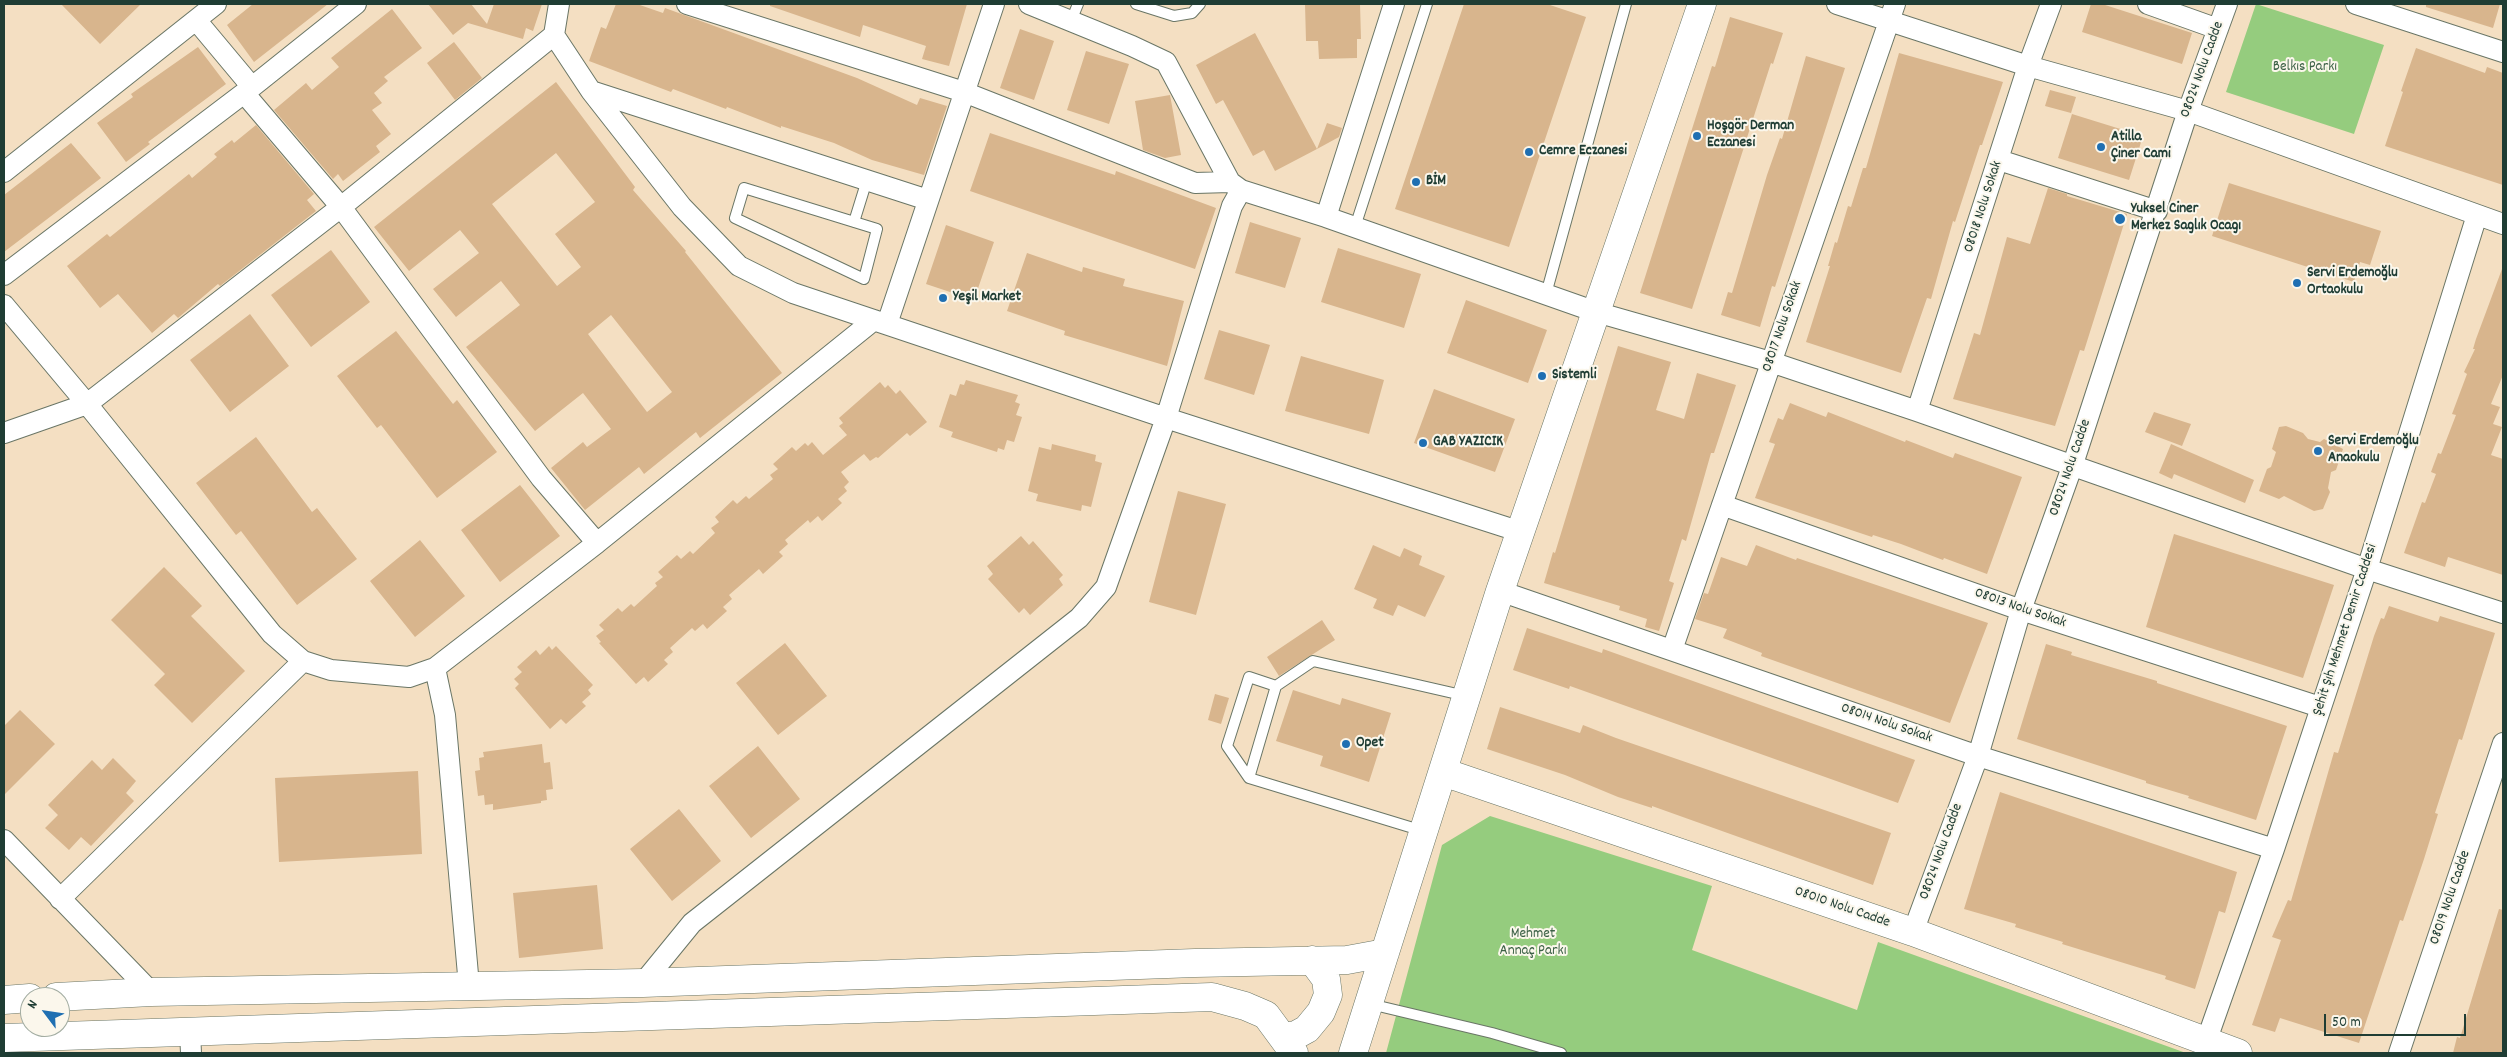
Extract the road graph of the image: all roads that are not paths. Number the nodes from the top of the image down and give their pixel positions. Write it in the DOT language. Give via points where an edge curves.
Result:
graph roads {
  1 [pos="216,4"];
  2 [pos="356,4"];
  3 [pos="558,4"];
  4 [pos="687,4"];
  5 [pos="994,4"];
  6 [pos="1030,4"];
  7 [pos="1136,4"];
  8 [pos="1200,4"];
  9 [pos="1394,4"];
  10 [pos="1427,4"];
  11 [pos="1626,4"];
  12 [pos="1702,4"];
  13 [pos="1837,4"];
  14 [pos="2051,4"];
  15 [pos="2148,4"];
  16 [pos="2227,4"];
  17 [pos="2356,4"];
  18 [pos="1075,12"];
  19 [pos="1892,13"];
  20 [pos="196,20"];
  21 [pos="2218,29"];
  22 [pos="554,35"];
  23 [pos="2503,52"];
  24 [pos="2028,66"];
  25 [pos="248,90"];
  26 [pos="591,91"];
  27 [pos="964,92"];
  28 [pos="2188,111"];
  29 [pos="1999,160"];
  30 [pos="4,172"];
  31 [pos="867,180"];
  32 [pos="1235,186"];
  33 [pos="928,200"];
  34 [pos="340,207"];
  35 [pos="2157,212"];
  36 [pos="2477,215"];
  37 [pos="1326,217"];
  38 [pos="854,222"];
  39 [pos="2503,224"];
  40 [pos="1355,227"];
  41 [pos="4,275"];
  42 [pos="1546,294"];
  43 [pos="4,305"];
  44 [pos="1596,312"];
  45 [pos="880,322"];
  46 [pos="1771,362"];
  47 [pos="87,404"];
  48 [pos="1917,411"];
  49 [pos="1166,418"];
  50 [pos="4,433"];
  51 [pos="2072,467"];
  52 [pos="1722,505"];
  53 [pos="1521,532"];
  54 [pos="597,542"];
  55 [pos="2367,569"];
  56 [pos="1500,591"];
  57 [pos="2021,610"];
  58 [pos="2503,613"];
  59 [pos="1672,650"];
  60 [pos="303,661"];
  61 [pos="435,668"];
  62 [pos="1276,686"];
  63 [pos="1467,696"];
  64 [pos="2320,707"];
  65 [pos="2503,743"];
  66 [pos="1978,756"];
  67 [pos="1443,772"];
  68 [pos="1249,778"];
  69 [pos="1424,832"];
  70 [pos="4,840"];
  71 [pos="2274,849"];
  72 [pos="60,899"];
  73 [pos="1913,932"];
  74 [pos="1386,954"];
  75 [pos="1312,960"];
  76 [pos="643,983"];
  77 [pos="469,986"];
  78 [pos="151,992"];
  79 [pos="70,996"];
  80 [pos="20,999"];
  81 [pos="4,1000"];
  82 [pos="1369,1004"];
  83 [pos="4,1038"];
  84 [pos="2206,1042"];
  85 [pos="191,1043"];
  86 [pos="1285,1048"];
  87 [pos="1353,1053"];
  88 [pos="1561,1053"];
  89 [pos="2238,1053"];
  90 [pos="2399,1053"];
  1 -- 20 [label="street"];
  2 -- 25 [label="street"];
  3 -- 22 [label="street"];
  4 -- 27 [label="street"];
  5 -- 27 [label="street"];
  6 -- 18 [label="street"];
  7 -- 8 [label="lane" via="1174,16 1192,13"];
  9 -- 37 [label="street"];
  10 -- 40 [label="lane"];
  11 -- 42 [label="lane"];
  12 -- 44 [label="street"];
  13 -- 19 [label="street"];
  14 -- 24 [label="street, 08018 Nolu Sokak"];
  15 -- 21 [label="street"];
  16 -- 21 [label="street, 08024 Nolu Cadde"];
  17 -- 23 [label="street"];
  18 -- 32 [label="street" via="1166,62"];
  19 -- 24 [label="street"];
  19 -- 46 [label="street, 08017 Nolu Sokak"];
  20 -- 25 [label="street"];
  20 -- 30 [label="street"];
  21 -- 28 [label="street, 08024 Nolu Cadde"];
  22 -- 26 [label="street"];
  22 -- 34 [label="street"];
  24 -- 28 [label="street"];
  24 -- 29 [label="street, 08018 Nolu Sokak"];
  25 -- 34 [label="street"];
  25 -- 41 [label="street"];
  26 -- 31 [label="street"];
  26 -- 45 [label="street" via="682,207 739,266 793,293"];
  27 -- 32 [label="street" via="1195,182"];
  27 -- 33 [label="street"];
  28 -- 35 [label="street, 08024 Nolu Cadde"];
  28 -- 36 [label="street"];
  29 -- 35 [label="street"];
  29 -- 48 [label="street, 08018 Nolu Sokak"];
  31 -- 33 [label="street"];
  31 -- 38 [label="lane"];
  32 -- 37 [label="street"];
  32 -- 49 [label="street" via="1232,206"];
  33 -- 45 [label="street"];
  34 -- 47 [label="street"];
  34 -- 54 [label="street" via="542,478"];
  35 -- 51 [label="street, 08024 Nolu Cadde"];
  36 -- 39 [label="street"];
  36 -- 55 [label="street, Şehit Şıh Mehmet Demir Caddesi"];
  37 -- 40 [label="street"];
  38 -- 38 [label="lane" via="876,229 864,279 736,218 744,188"];
  40 -- 42 [label="street"];
  42 -- 44 [label="street"];
  43 -- 47 [label="street"];
  44 -- 46 [label="street"];
  44 -- 53 [label="street"];
  45 -- 49 [label="street"];
  45 -- 54 [label="street"];
  46 -- 48 [label="street"];
  46 -- 52 [label="street, 08017 Nolu Sokak"];
  47 -- 50 [label="street"];
  47 -- 60 [label="street" via="272,634"];
  48 -- 51 [label="street"];
  49 -- 53 [label="street"];
  49 -- 76 [label="street" via="1106,587 1079,618 692,922"];
  51 -- 55 [label="street"];
  51 -- 57 [label="street, 08024 Nolu Cadde"];
  52 -- 57 [label="street, 08013 Nolu Sokak"];
  52 -- 59 [label="street, 08017 Nolu Sokak"];
  53 -- 56 [label="street"];
  54 -- 61 [label="street"];
  55 -- 58 [label="street"];
  55 -- 64 [label="street, Şehit Şıh Mehmet Demir Caddesi"];
  56 -- 59 [label="street, 08014 Nolu Sokak"];
  56 -- 63 [label="street"];
  57 -- 64 [label="street, 08013 Nolu Sokak"];
  57 -- 66 [label="street, 08024 Nolu Cadde"];
  59 -- 66 [label="street, 08014 Nolu Sokak"];
  60 -- 61 [label="street" via="332,670 409,677"];
  60 -- 72 [label="street"];
  61 -- 77 [label="street" via="445,715"];
  62 -- 63 [label="lane" via="1313,661"];
  62 -- 68 [label="lane"];
  62 -- 68 [label="lane" via="1249,677 1227,746"];
  63 -- 67 [label="street"];
  64 -- 71 [label="street, Şehit Şıh Mehmet Demir Caddesi"];
  65 -- 90 [label="street, 08019 Nolu Cadde"];
  66 -- 71 [label="street, 08014 Nolu Sokak"];
  66 -- 73 [label="street, 08024 Nolu Cadde"];
  67 -- 69 [label="street"];
  67 -- 73 [label="street, 08010 Nolu Cadde"];
  68 -- 69 [label="lane"];
  69 -- 74 [label="street"];
  70 -- 72 [label="street"];
  71 -- 84 [label="street, Şehit Şıh Mehmet Demir Caddesi"];
  72 -- 78 [label="street"];
  73 -- 84 [label="street, 08010 Nolu Cadde"];
  74 -- 75 [label="street" via="1347,960"];
  74 -- 82 [label="street"];
  75 -- 76 [label="street"];
  75 -- 86 [label="street" via="1326,979 1328,995 1321,1012"];
  76 -- 77 [label="street"];
  77 -- 78 [label="street"];
  78 -- 79 [label="street"];
  80 -- 81 [label="street"];
  82 -- 87 [label="street"];
  82 -- 88 [label="lane"];
  83 -- 85 [label="street"];
  84 -- 89 [label="street, 08010 Nolu Cadde"];
  85 -- 86 [label="street" via="1212,997 1266,1015"];
}
